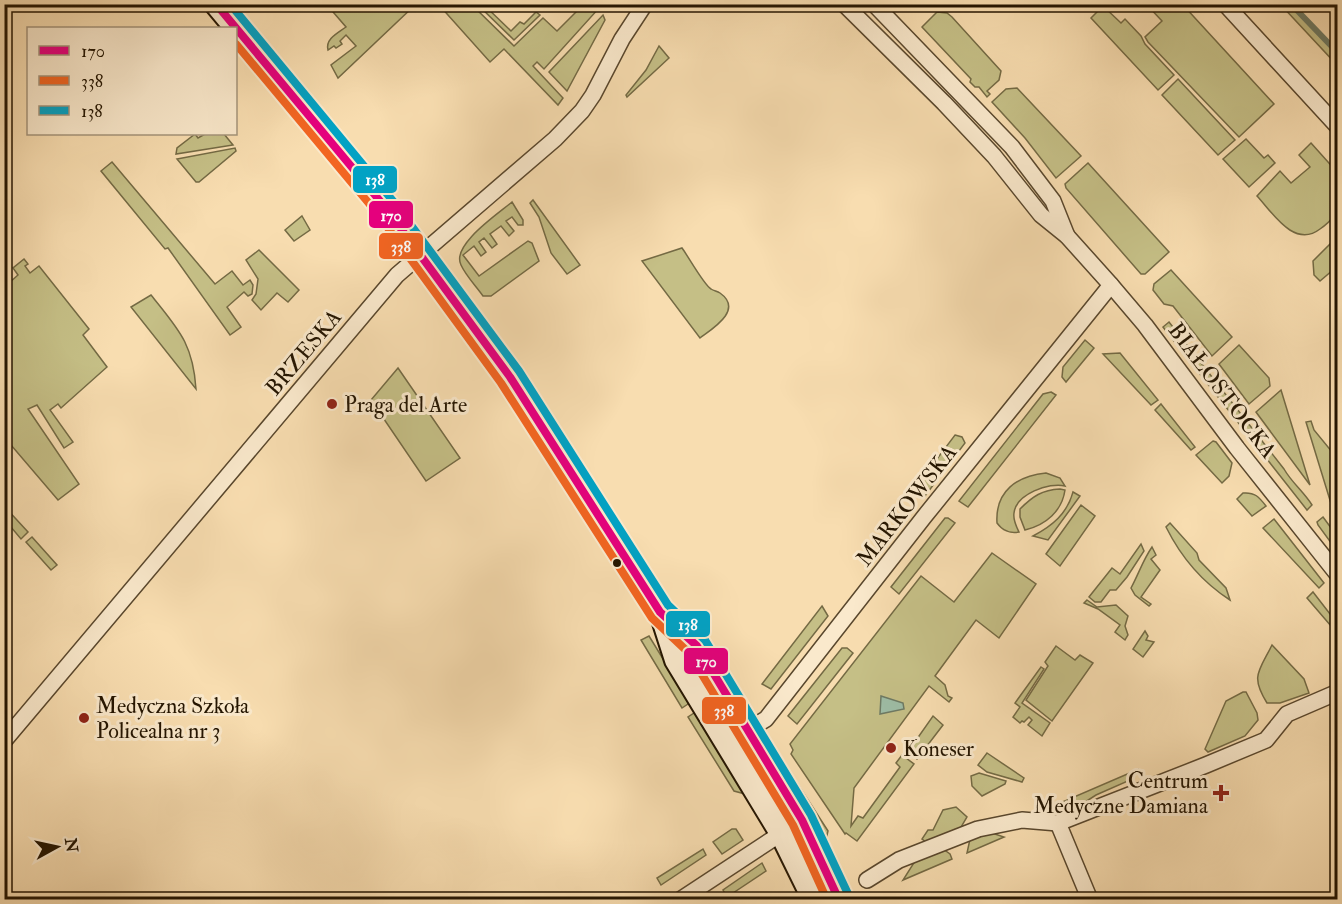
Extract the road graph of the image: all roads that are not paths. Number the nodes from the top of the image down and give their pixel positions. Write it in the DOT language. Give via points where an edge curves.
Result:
graph roads {
  1 [pos="216,4"];
  2 [pos="645,4"];
  3 [pos="844,4"];
  4 [pos="874,4"];
  5 [pos="1225,4"];
  6 [pos="235,27"];
  7 [pos="237,29"];
  8 [pos="1338,127"];
  9 [pos="1067,236"];
  10 [pos="420,253"];
  11 [pos="1111,285"];
  12 [pos="1338,575"];
  13 [pos="660,612"];
  14 [pos="1338,692"];
  15 [pos="749,730"];
  16 [pos="4,741"];
  17 [pos="727,743"];
  18 [pos="802,820"];
  19 [pos="1058,823"];
  20 [pos="781,833"];
  21 [pos="867,880"];
  22 [pos="680,900"];
  23 [pos="814,900"];
  24 [pos="840,900"];
  25 [pos="1090,900"];
  1 -- 6 [label="street"];
  2 -- 10 [label="street, BRZESKA" via="593,95 570,125"];
  3 -- 9 [label="street, BIAŁOSTOCKA" via="994,156 1041,215"];
  4 -- 9 [label="street, BIAŁOSTOCKA" via="1012,147 1053,201"];
  5 -- 8 [label="street"];
  7 -- 10 [label="street"];
  9 -- 11 [label="street, BIAŁOSTOCKA"];
  10 -- 13 [label="street" via="510,377"];
  10 -- 16 [label="street, BRZESKA" via="397,275"];
  11 -- 12 [label="street, BIAŁOSTOCKA"];
  11 -- 15 [label="street, MARKOWSKA" via="771,713"];
  13 -- 15 [label="street" via="697,646"];
  13 -- 17 [label="street" via="676,660"];
  14 -- 19 [label="street" via="1287,714 1266,740"];
  15 -- 17 [label="street, MARKOWSKA"];
  15 -- 18 [label="street"];
  17 -- 20 [label="street"];
  18 -- 20 [label="street"];
  18 -- 24 [label="street"];
  19 -- 21 [label="street" via="1022,820 978,829 899,860"];
  19 -- 25 [label="street"];
  20 -- 22 [label="street"];
  20 -- 23 [label="street"];
}
